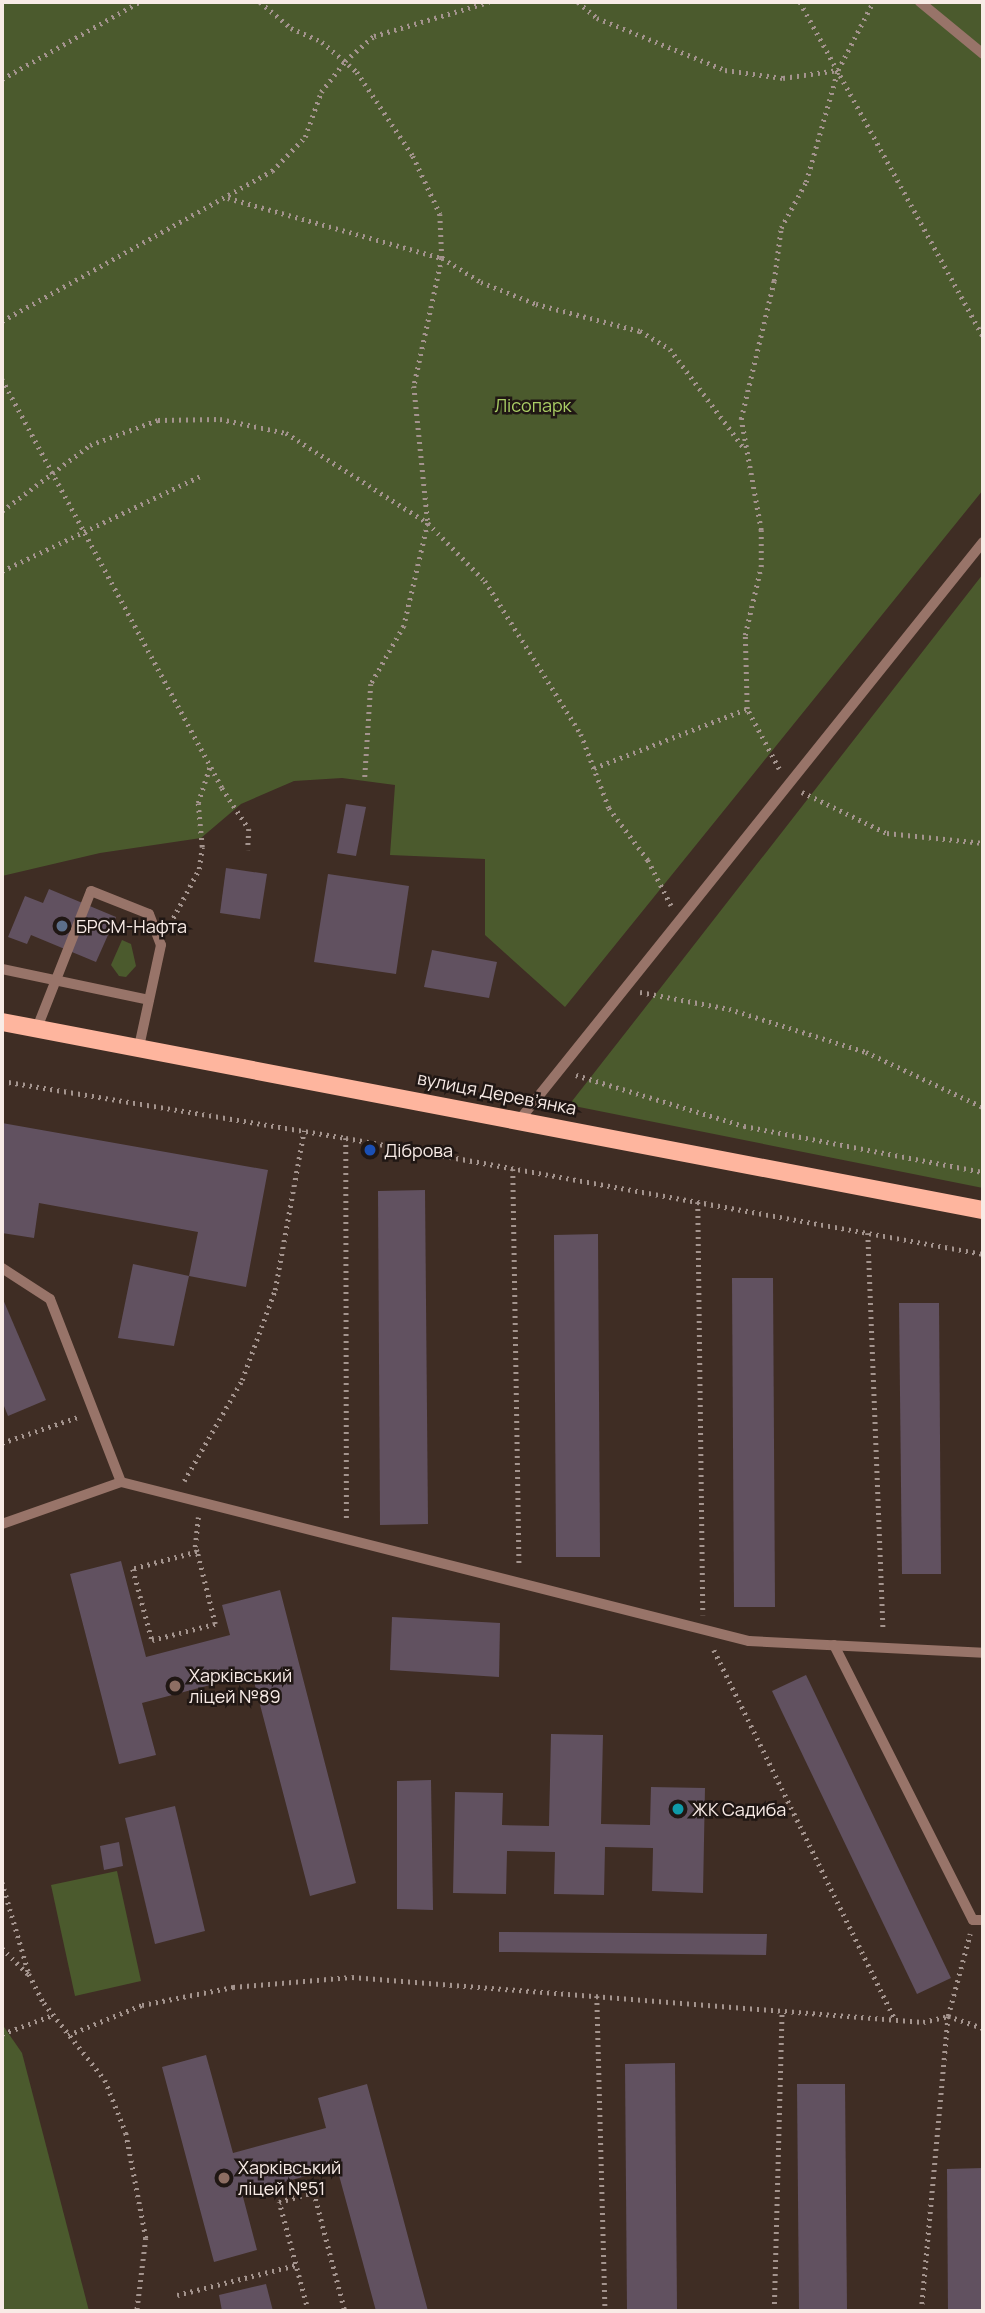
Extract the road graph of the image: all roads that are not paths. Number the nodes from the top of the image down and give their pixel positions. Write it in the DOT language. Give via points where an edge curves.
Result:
graph roads {
  1 [pos="920,2"];
  2 [pos="983,54"];
  3 [pos="983,542"];
  4 [pos="2,969"];
  5 [pos="55,981"];
  6 [pos="149,1000"];
  7 [pos="2,1022"];
  8 [pos="37,1028"];
  9 [pos="139,1047"];
  10 [pos="521,1118"];
  11 [pos="983,1210"];
  12 [pos="2,1268"];
  13 [pos="121,1482"];
  14 [pos="2,1524"];
  15 [pos="834,1645"];
  16 [pos="983,1653"];
  17 [pos="978,1920"];
  1 -- 2 [label="lane"];
  3 -- 10 [label="lane"];
  4 -- 5 [label="lane"];
  5 -- 6 [label="lane"];
  5 -- 6 [label="lane" via="91,891 149,914 161,944"];
  5 -- 8 [label="lane"];
  6 -- 9 [label="lane"];
  7 -- 8 [label="main road, вулиця Дерев’янка"];
  8 -- 9 [label="main road, вулиця Дерев’янка"];
  9 -- 10 [label="main road, вулиця Дерев’янка"];
  10 -- 11 [label="main road, вулиця Дерев’янка"];
  12 -- 13 [label="lane" via="50,1299"];
  13 -- 14 [label="lane"];
  13 -- 15 [label="lane" via="750,1641"];
  15 -- 16 [label="lane"];
  15 -- 17 [label="lane"];
}
